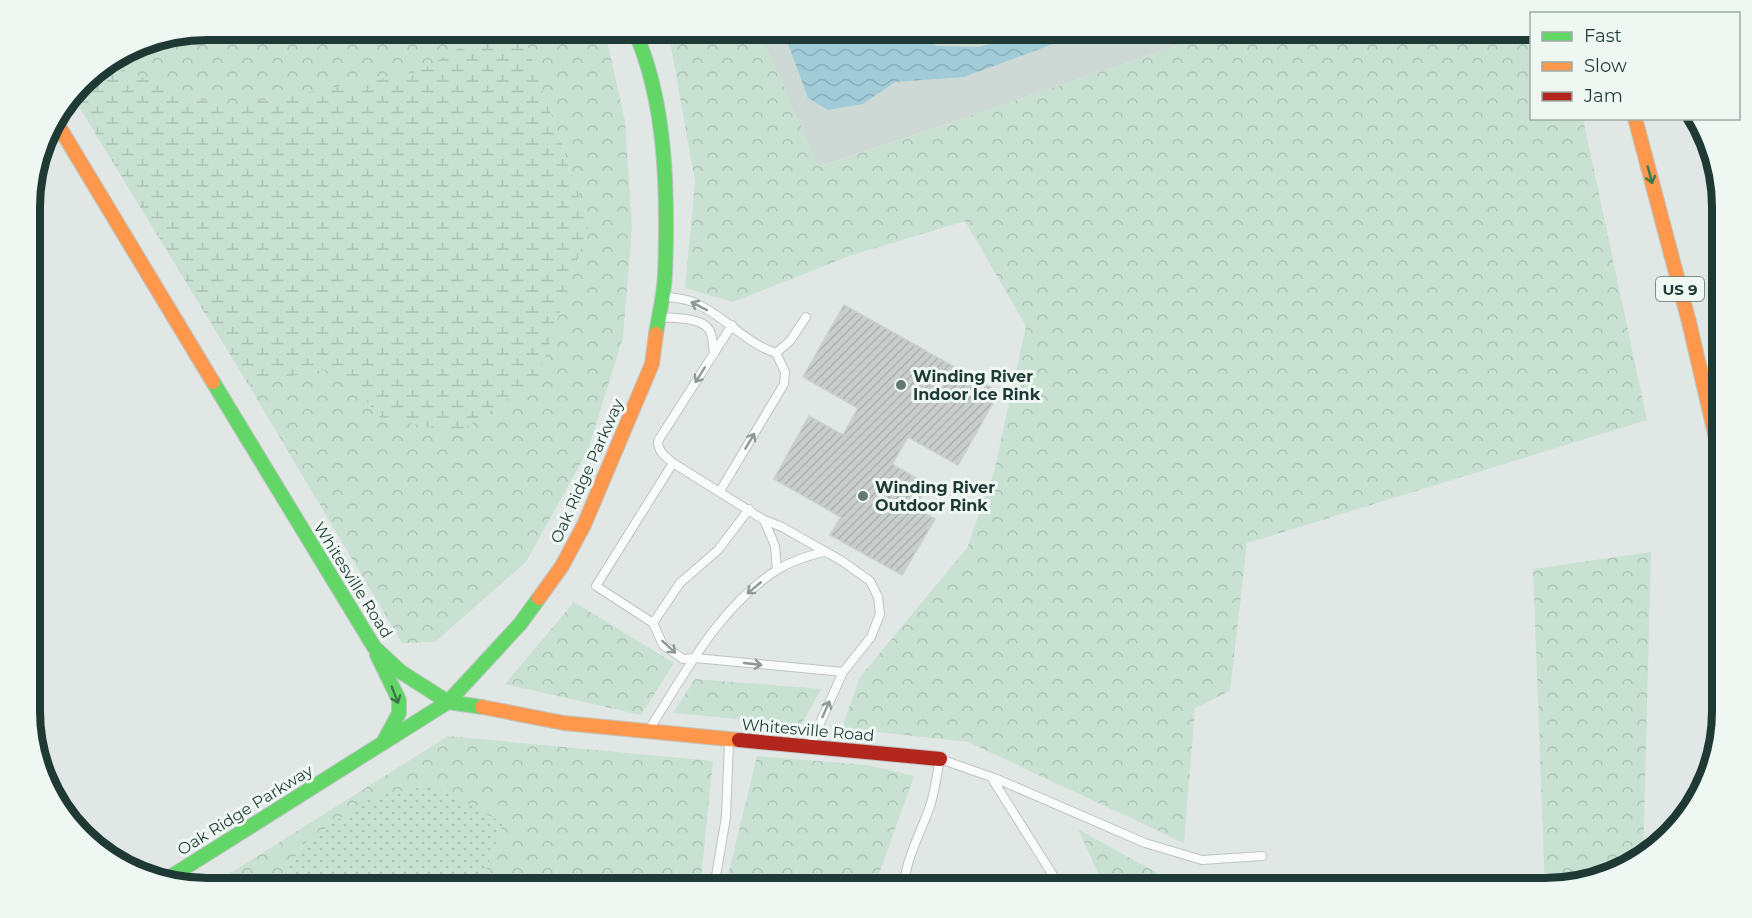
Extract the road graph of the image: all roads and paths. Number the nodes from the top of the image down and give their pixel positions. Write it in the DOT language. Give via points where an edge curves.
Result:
graph roads {
  1 [pos="639,41"];
  2 [pos="1636,120"];
  3 [pos="60,129"];
  4 [pos="663,296"];
  5 [pos="659,317"];
  6 [pos="806,317"];
  7 [pos="732,325"];
  8 [pos="776,353"];
  9 [pos="714,354"];
  10 [pos="1712,421"];
  11 [pos="673,463"];
  12 [pos="720,491"];
  13 [pos="749,509"];
  14 [pos="764,520"];
  15 [pos="824,552"];
  16 [pos="777,570"];
  17 [pos="653,623"];
  18 [pos="374,648"];
  19 [pos="694,658"];
  20 [pos="843,672"];
  21 [pos="448,702"];
  22 [pos="648,731"];
  23 [pos="729,739"];
  24 [pos="383,742"];
  25 [pos="809,746"];
  26 [pos="940,759"];
  27 [pos="991,777"];
  28 [pos="1262,856"];
  29 [pos="175,874"];
  30 [pos="905,877"];
  31 [pos="1054,877"];
  32 [pos="716,878"];
  1 -- 4 [label="main road, Oak Ridge Parkway" via="657,105 665,179"];
  2 -- 10 [label="main road, US 9, one-way"];
  3 -- 18 [label="main road, Whitesville Road"];
  4 -- 5 [label="main road, Oak Ridge Parkway"];
  7 -- 4 [label="lane, one-way" via="694,302"];
  5 -- 9 [label="lane" via="708,327"];
  5 -- 21 [label="main road, Oak Ridge Parkway" via="652,364 584,525 562,566 520,624"];
  6 -- 8 [label="lane" via="790,341"];
  7 -- 8 [label="lane" via="762,348"];
  7 -- 9 [label="lane"];
  12 -- 8 [label="lane, one-way" via="784,384 785,372"];
  9 -- 11 [label="lane, one-way" via="658,441 662,454"];
  11 -- 12 [label="lane"];
  11 -- 17 [label="lane" via="596,586"];
  12 -- 13 [label="lane"];
  13 -- 14 [label="lane"];
  13 -- 17 [label="lane" via="718,550 680,583"];
  14 -- 15 [label="lane"];
  14 -- 16 [label="lane" via="775,546"];
  15 -- 16 [label="lane"];
  15 -- 20 [label="lane" via="870,581 878,597 880,614 871,637"];
  16 -- 19 [label="lane, one-way" via="740,600"];
  17 -- 19 [label="lane, one-way" via="663,645 683,659"];
  18 -- 21 [label="main road, Whitesville Road" via="401,672"];
  18 -- 24 [label="main road, one-way" via="399,700 399,713"];
  19 -- 20 [label="lane, one-way"];
  19 -- 22 [label="lane"];
  25 -- 20 [label="lane, one-way"];
  21 -- 22 [label="main road, Whitesville Road" via="564,723"];
  21 -- 24 [label="main road, Oak Ridge Parkway"];
  22 -- 23 [label="main road, Whitesville Road"];
  23 -- 25 [label="main road, Whitesville Road"];
  23 -- 32 [label="lane" via="726,817"];
  24 -- 29 [label="main road, Oak Ridge Parkway"];
  25 -- 26 [label="main road, Whitesville Road"];
  26 -- 27 [label="lane"];
  26 -- 30 [label="lane" via="930,805"];
  27 -- 28 [label="lane" via="1145,843 1202,860"];
  27 -- 31 [label="lane"];
}
